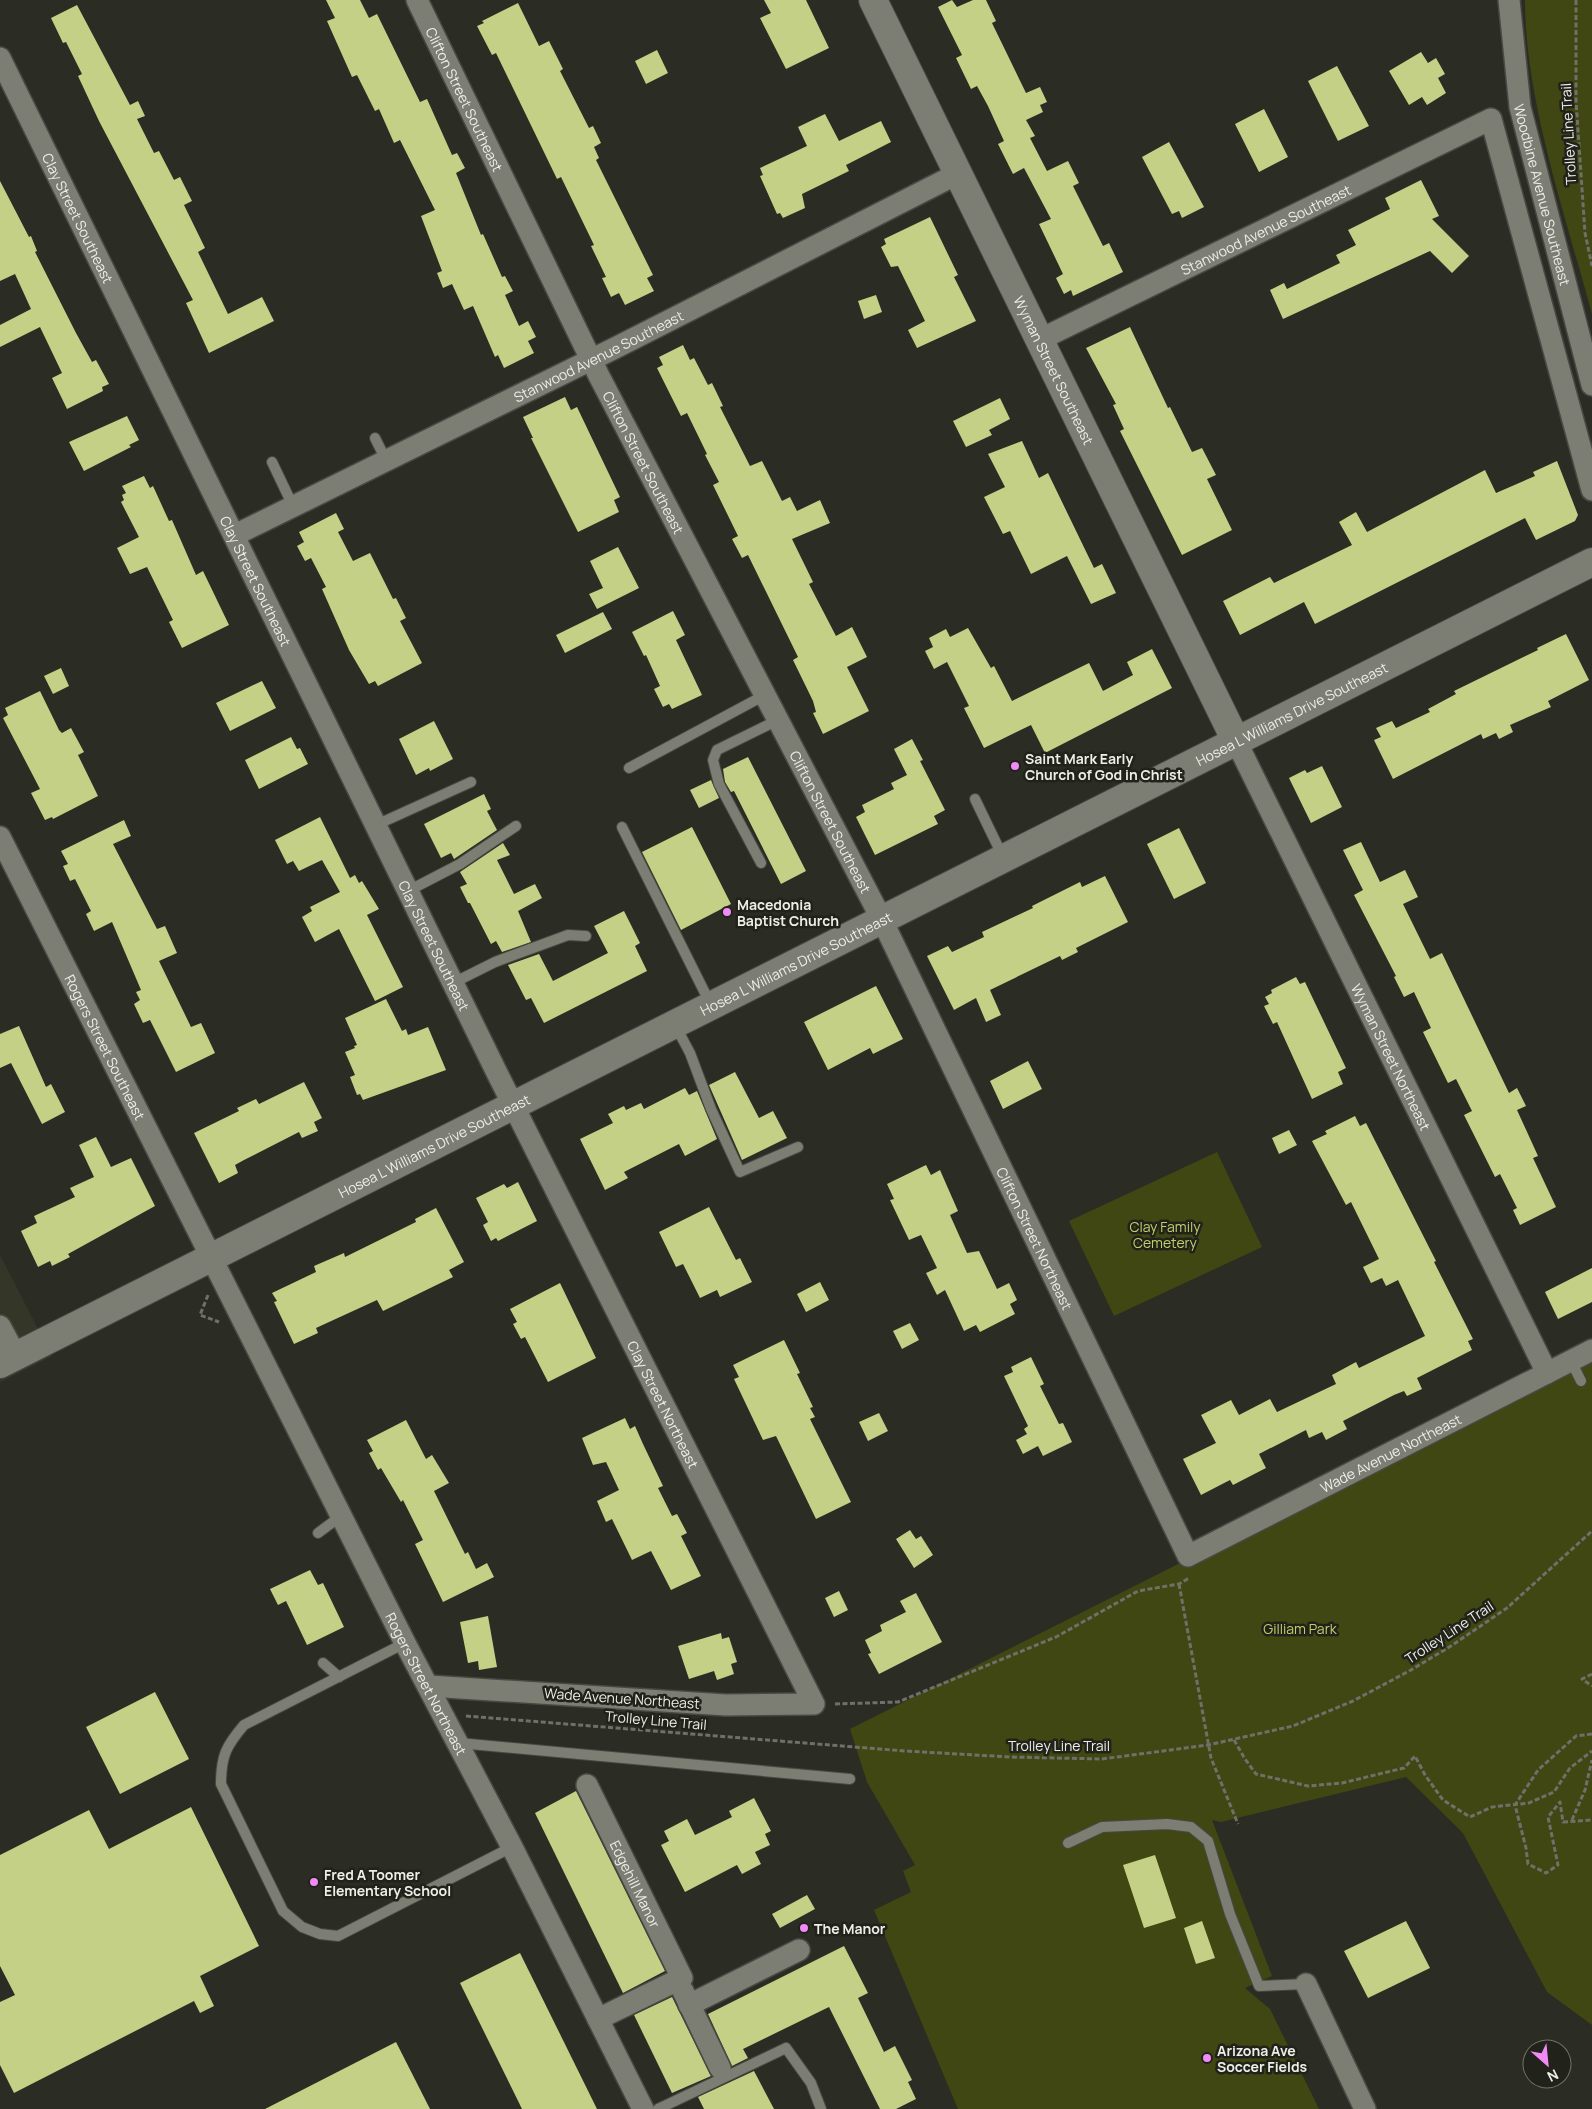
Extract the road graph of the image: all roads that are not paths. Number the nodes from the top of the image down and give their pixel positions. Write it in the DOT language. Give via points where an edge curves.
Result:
graph roads {
  1 [pos="417,0"];
  2 [pos="873,0"];
  3 [pos="1509,0"];
  4 [pos="0,58"];
  5 [pos="959,173"];
  6 [pos="1040,339"];
  7 [pos="591,359"];
  8 [pos="1592,384"];
  9 [pos="375,438"];
  10 [pos="386,460"];
  11 [pos="272,462"];
  12 [pos="1592,490"];
  13 [pos="294,506"];
  14 [pos="235,535"];
  15 [pos="1592,562"];
  16 [pos="765,695"];
  17 [pos="778,720"];
  18 [pos="1236,741"];
  19 [pos="629,768"];
  20 [pos="471,782"];
  21 [pos="975,799"];
  22 [pos="376,825"];
  23 [pos="516,826"];
  24 [pos="622,828"];
  25 [pos="0,837"];
  26 [pos="1004,858"];
  27 [pos="761,863"];
  28 [pos="408,891"];
  29 [pos="882,920"];
  30 [pos="586,936"];
  31 [pos="453,983"];
  32 [pos="711,1006"];
  33 [pos="674,1024"];
  34 [pos="513,1105"];
  35 [pos="798,1147"];
  36 [pos="210,1258"];
  37 [pos="0,1326"];
  38 [pos="1592,1350"];
  39 [pos="8,1360"];
  40 [pos="1570,1361"];
  41 [pos="1547,1373"];
  42 [pos="1581,1381"];
  43 [pos="341,1516"];
  44 [pos="318,1533"];
  45 [pos="1191,1565"];
  46 [pos="405,1643"];
  47 [pos="323,1663"];
  48 [pos="340,1677"];
  49 [pos="429,1686"];
  50 [pos="814,1704"];
  51 [pos="459,1743"];
  52 [pos="850,1779"];
  53 [pos="587,1785"];
  54 [pos="1068,1843"];
  55 [pos="512,1847"];
  56 [pos="799,1950"];
  57 [pos="678,1980"];
  58 [pos="1306,1984"];
  59 [pos="689,2004"];
  60 [pos="598,2019"];
  61 [pos="720,2068"];
  62 [pos="643,2109"];
  63 [pos="658,2109"];
  64 [pos="821,2109"];
  65 [pos="1365,2109"];
  1 -- 7 [label="street, Clifton Street Southeast"];
  2 -- 5 [label="street, Wyman Street Southeast"];
  3 -- 8 [label="street, Woodbine Avenue Southeast" via="1520,106"];
  4 -- 14 [label="street, Clay Street Southeast"];
  5 -- 6 [label="street, Wyman Street Southeast"];
  5 -- 7 [label="street, Stanwood Avenue Southeast"];
  6 -- 12 [label="street, Stanwood Avenue Southeast" via="1491,119"];
  6 -- 18 [label="street, Wyman Street Southeast"];
  7 -- 10 [label="street, Stanwood Avenue Southeast"];
  7 -- 16 [label="street, Clifton Street Southeast"];
  9 -- 10 [label="lane"];
  10 -- 13 [label="street, Stanwood Avenue Southeast"];
  11 -- 13 [label="lane"];
  13 -- 14 [label="street, Stanwood Avenue Southeast"];
  14 -- 22 [label="street, Clay Street Southeast"];
  15 -- 18 [label="street, Hosea L Williams Drive Southeast"];
  16 -- 17 [label="street, Clifton Street Southeast"];
  16 -- 19 [label="lane"];
  17 -- 27 [label="lane" via="717,750 713,760 719,784"];
  17 -- 29 [label="street, Clifton Street Southeast"];
  18 -- 26 [label="street, Hosea L Williams Drive Southeast"];
  18 -- 41 [label="street, Wyman Street Northeast"];
  20 -- 22 [label="lane"];
  21 -- 26 [label="lane"];
  22 -- 28 [label="street, Clay Street Southeast"];
  23 -- 28 [label="lane" via="460,864"];
  24 -- 32 [label="lane"];
  25 -- 36 [label="street, Rogers Street Southeast"];
  26 -- 29 [label="street, Hosea L Williams Drive Southeast"];
  28 -- 31 [label="street, Clay Street Southeast"];
  29 -- 32 [label="street, Hosea L Williams Drive Southeast"];
  29 -- 45 [label="street, Clifton Street Northeast"];
  30 -- 31 [label="lane" via="568,935 495,962"];
  31 -- 34 [label="street, Clay Street Southeast"];
  32 -- 33 [label="street, Hosea L Williams Drive Southeast"];
  33 -- 34 [label="street, Hosea L Williams Drive Southeast"];
  33 -- 35 [label="lane" via="690,1053 740,1172"];
  34 -- 36 [label="street, Hosea L Williams Drive Southeast"];
  34 -- 50 [label="street, Clay Street Northeast"];
  36 -- 39 [label="street, Hosea L Williams Drive Southeast"];
  36 -- 43 [label="street, Rogers Street Northeast"];
  37 -- 39 [label="street"];
  38 -- 40 [label="street, Wade Avenue Northeast"];
  40 -- 41 [label="street, Wade Avenue Northeast"];
  40 -- 42 [label="lane"];
  41 -- 45 [label="street, Wade Avenue Northeast"];
  43 -- 44 [label="lane"];
  43 -- 46 [label="street, Rogers Street Northeast"];
  46 -- 48 [label="lane"];
  46 -- 49 [label="street, Rogers Street Northeast"];
  47 -- 48 [label="lane"];
  48 -- 55 [label="lane" via="244,1725 229,1744 221,1762 221,1784 283,1911 302,1927 338,1936"];
  49 -- 50 [label="street, Wade Avenue Northeast" via="726,1705"];
  49 -- 51 [label="street, Rogers Street Northeast"];
  51 -- 52 [label="lane"];
  51 -- 55 [label="street, Rogers Street Northeast"];
  53 -- 57 [label="street, Edgehill Manor" via="682,1978"];
  54 -- 58 [label="lane" via="1102,1827 1167,1824 1191,1827 1208,1841 1230,1914 1259,1986"];
  55 -- 60 [label="street, Rogers Street Northeast"];
  56 -- 59 [label="street"];
  57 -- 59 [label="street, Edgehill Manor"];
  57 -- 60 [label="street"];
  58 -- 65 [label="street"];
  59 -- 61 [label="street, Edgehill Manor"];
  60 -- 62 [label="street, Rogers Street Northeast"];
  63 -- 64 [label="lane" via="786,2048 811,2083"];
}
